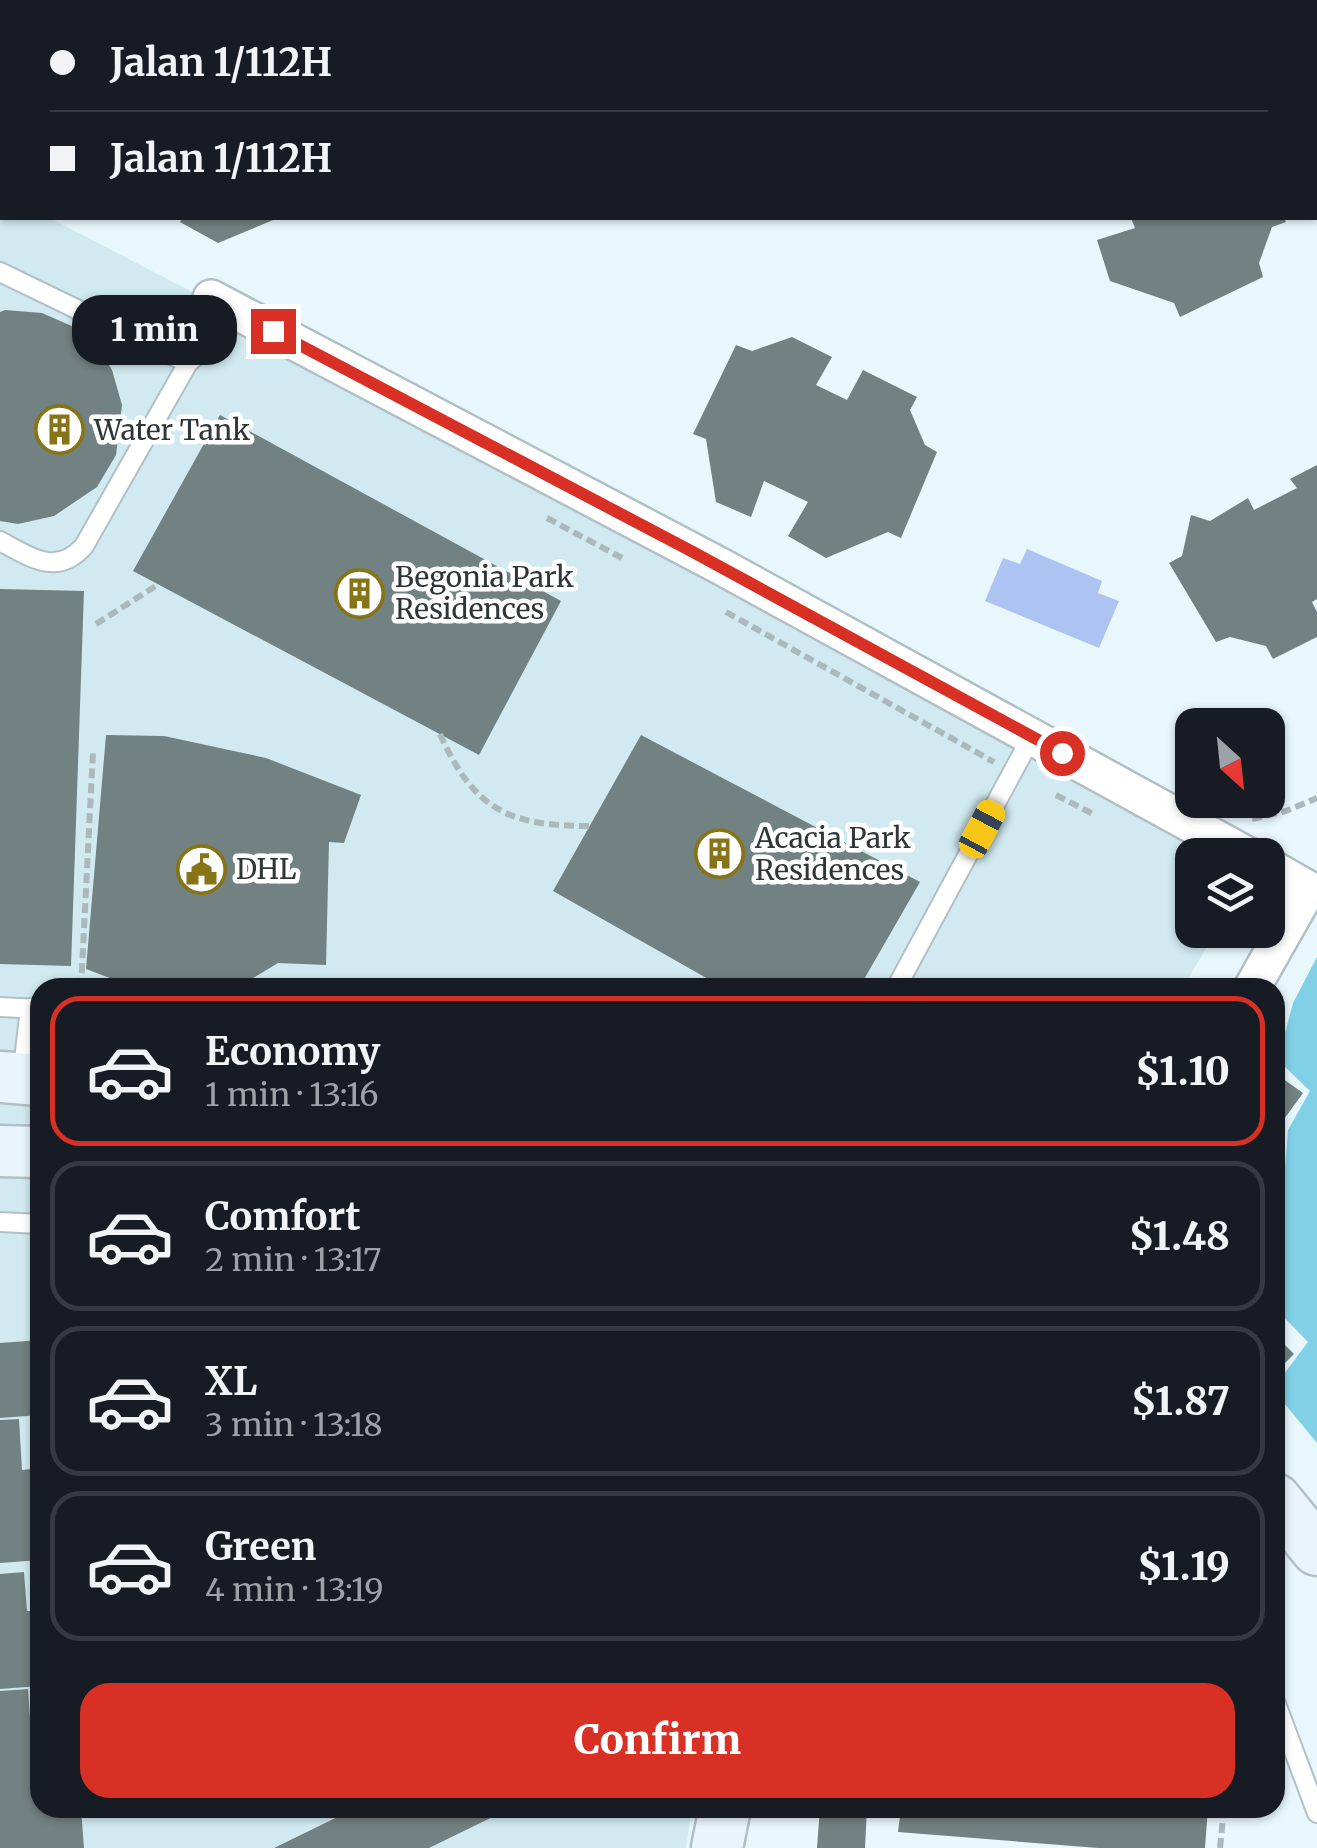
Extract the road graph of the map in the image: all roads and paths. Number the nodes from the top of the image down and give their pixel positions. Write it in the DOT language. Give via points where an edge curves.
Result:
graph roads {
  1 [pos="0,272"];
  2 [pos="211,298"];
  3 [pos="242,315"];
  4 [pos="188,363"];
  5 [pos="0,542"];
  6 [pos="158,584"];
  7 [pos="720,609"];
  8 [pos="96,624"];
  9 [pos="440,734"];
  10 [pos="1032,736"];
  11 [pos="93,752"];
  12 [pos="996,763"];
  13 [pos="1317,798"];
  14 [pos="1246,819"];
  15 [pos="589,826"];
  16 [pos="1216,838"];
  17 [pos="1285,872"];
  18 [pos="1312,882"];
  19 [pos="82,978"];
  20 [pos="901,978"];
  21 [pos="1258,978"];
  22 [pos="0,1007"];
  23 [pos="30,1008"];
  24 [pos="30,1033"];
  25 [pos="21,1078"];
  26 [pos="0,1151"];
  27 [pos="30,1152"];
  28 [pos="0,1222"];
  29 [pos="30,1224"];
  30 [pos="1285,1510"];
  31 [pos="1317,1550"];
  32 [pos="1285,1728"];
  33 [pos="1317,1814"];
  34 [pos="723,1818"];
  35 [pos="1223,1818"];
  36 [pos="717,1848"];
  37 [pos="1220,1848"];
  1 -- 4 [label="lane"];
  2 -- 3 [label="street"];
  3 -- 4 [label="lane"];
  3 -- 10 [label="street"];
  4 -- 5 [label="lane" via="75,556 48,564"];
  6 -- 8 [label="path"];
  7 -- 12 [label="path"];
  9 -- 15 [label="path" via="468,784 489,804 545,826"];
  10 -- 16 [label="street"];
  10 -- 20 [label="lane"];
  11 -- 19 [label="path"];
  13 -- 14 [label="path"];
  17 -- 18 [label="street"];
  18 -- 21 [label="street"];
  22 -- 23 [label="lane"];
  24 -- 25 [label="lane"];
  26 -- 27 [label="main road"];
  28 -- 29 [label="lane"];
  30 -- 31 [label="main road"];
  32 -- 33 [label="lane"];
  34 -- 36 [label="main road"];
  35 -- 37 [label="path"];
}
